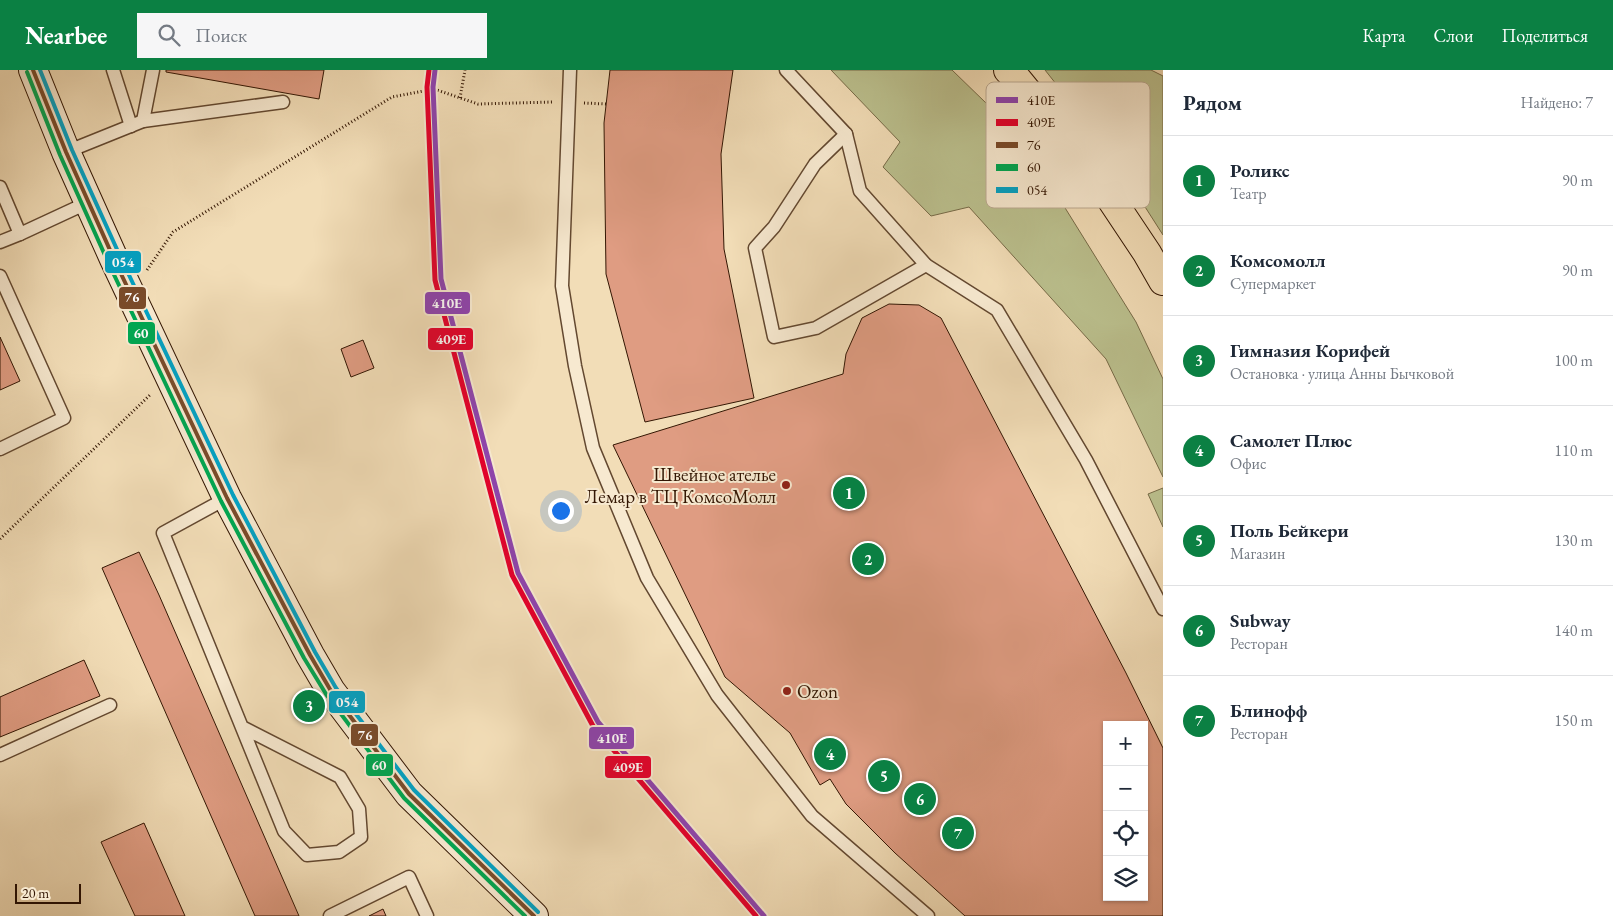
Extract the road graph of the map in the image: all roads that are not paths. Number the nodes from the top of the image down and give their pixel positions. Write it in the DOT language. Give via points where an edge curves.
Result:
graph roads {
  1 [pos="33,70"];
  2 [pos="114,70"];
  3 [pos="153,70"];
  4 [pos="570,70"];
  5 [pos="786,70"];
  6 [pos="1008,70"];
  7 [pos="1019,82"];
  8 [pos="282,102"];
  9 [pos="137,123"];
  10 [pos="846,134"];
  11 [pos="66,152"];
  12 [pos="0,187"];
  13 [pos="89,202"];
  14 [pos="1117,208"];
  15 [pos="20,234"];
  16 [pos="0,242"];
  17 [pos="926,264"];
  18 [pos="0,276"];
  19 [pos="1163,281"];
  20 [pos="0,449"];
  21 [pos="227,498"];
  22 [pos="1163,609"];
  23 [pos="110,705"];
  24 [pos="242,728"];
  25 [pos="0,755"];
  26 [pos="330,916"];
  27 [pos="427,916"];
  28 [pos="534,916"];
  29 [pos="928,916"];
  1 -- 11 [label="street"];
  2 -- 9 [label="lane"];
  3 -- 9 [label="lane"];
  4 -- 29 [label="lane" via="562,286 593,448 647,578 717,696 812,816"];
  5 -- 10 [label="lane"];
  6 -- 7 [label="main road"];
  8 -- 9 [label="lane"];
  9 -- 11 [label="lane"];
  10 -- 17 [label="lane" via="860,191"];
  10 -- 17 [label="lane" via="815,164 774,227 755,248 774,336 816,328"];
  11 -- 13 [label="street"];
  12 -- 15 [label="lane"];
  13 -- 15 [label="lane"];
  13 -- 21 [label="street"];
  14 -- 19 [label="main road"];
  15 -- 16 [label="lane"];
  17 -- 22 [label="lane" via="997,310 1086,460"];
  18 -- 20 [label="lane" via="64,418"];
  21 -- 24 [label="lane" via="163,533"];
  21 -- 28 [label="street" via="310,655 353,722 409,794"];
  23 -- 25 [label="lane"];
  24 -- 24 [label="lane" via="284,831 307,855 339,852 362,837 360,809 340,777"];
  26 -- 27 [label="lane" via="409,877"];
}
